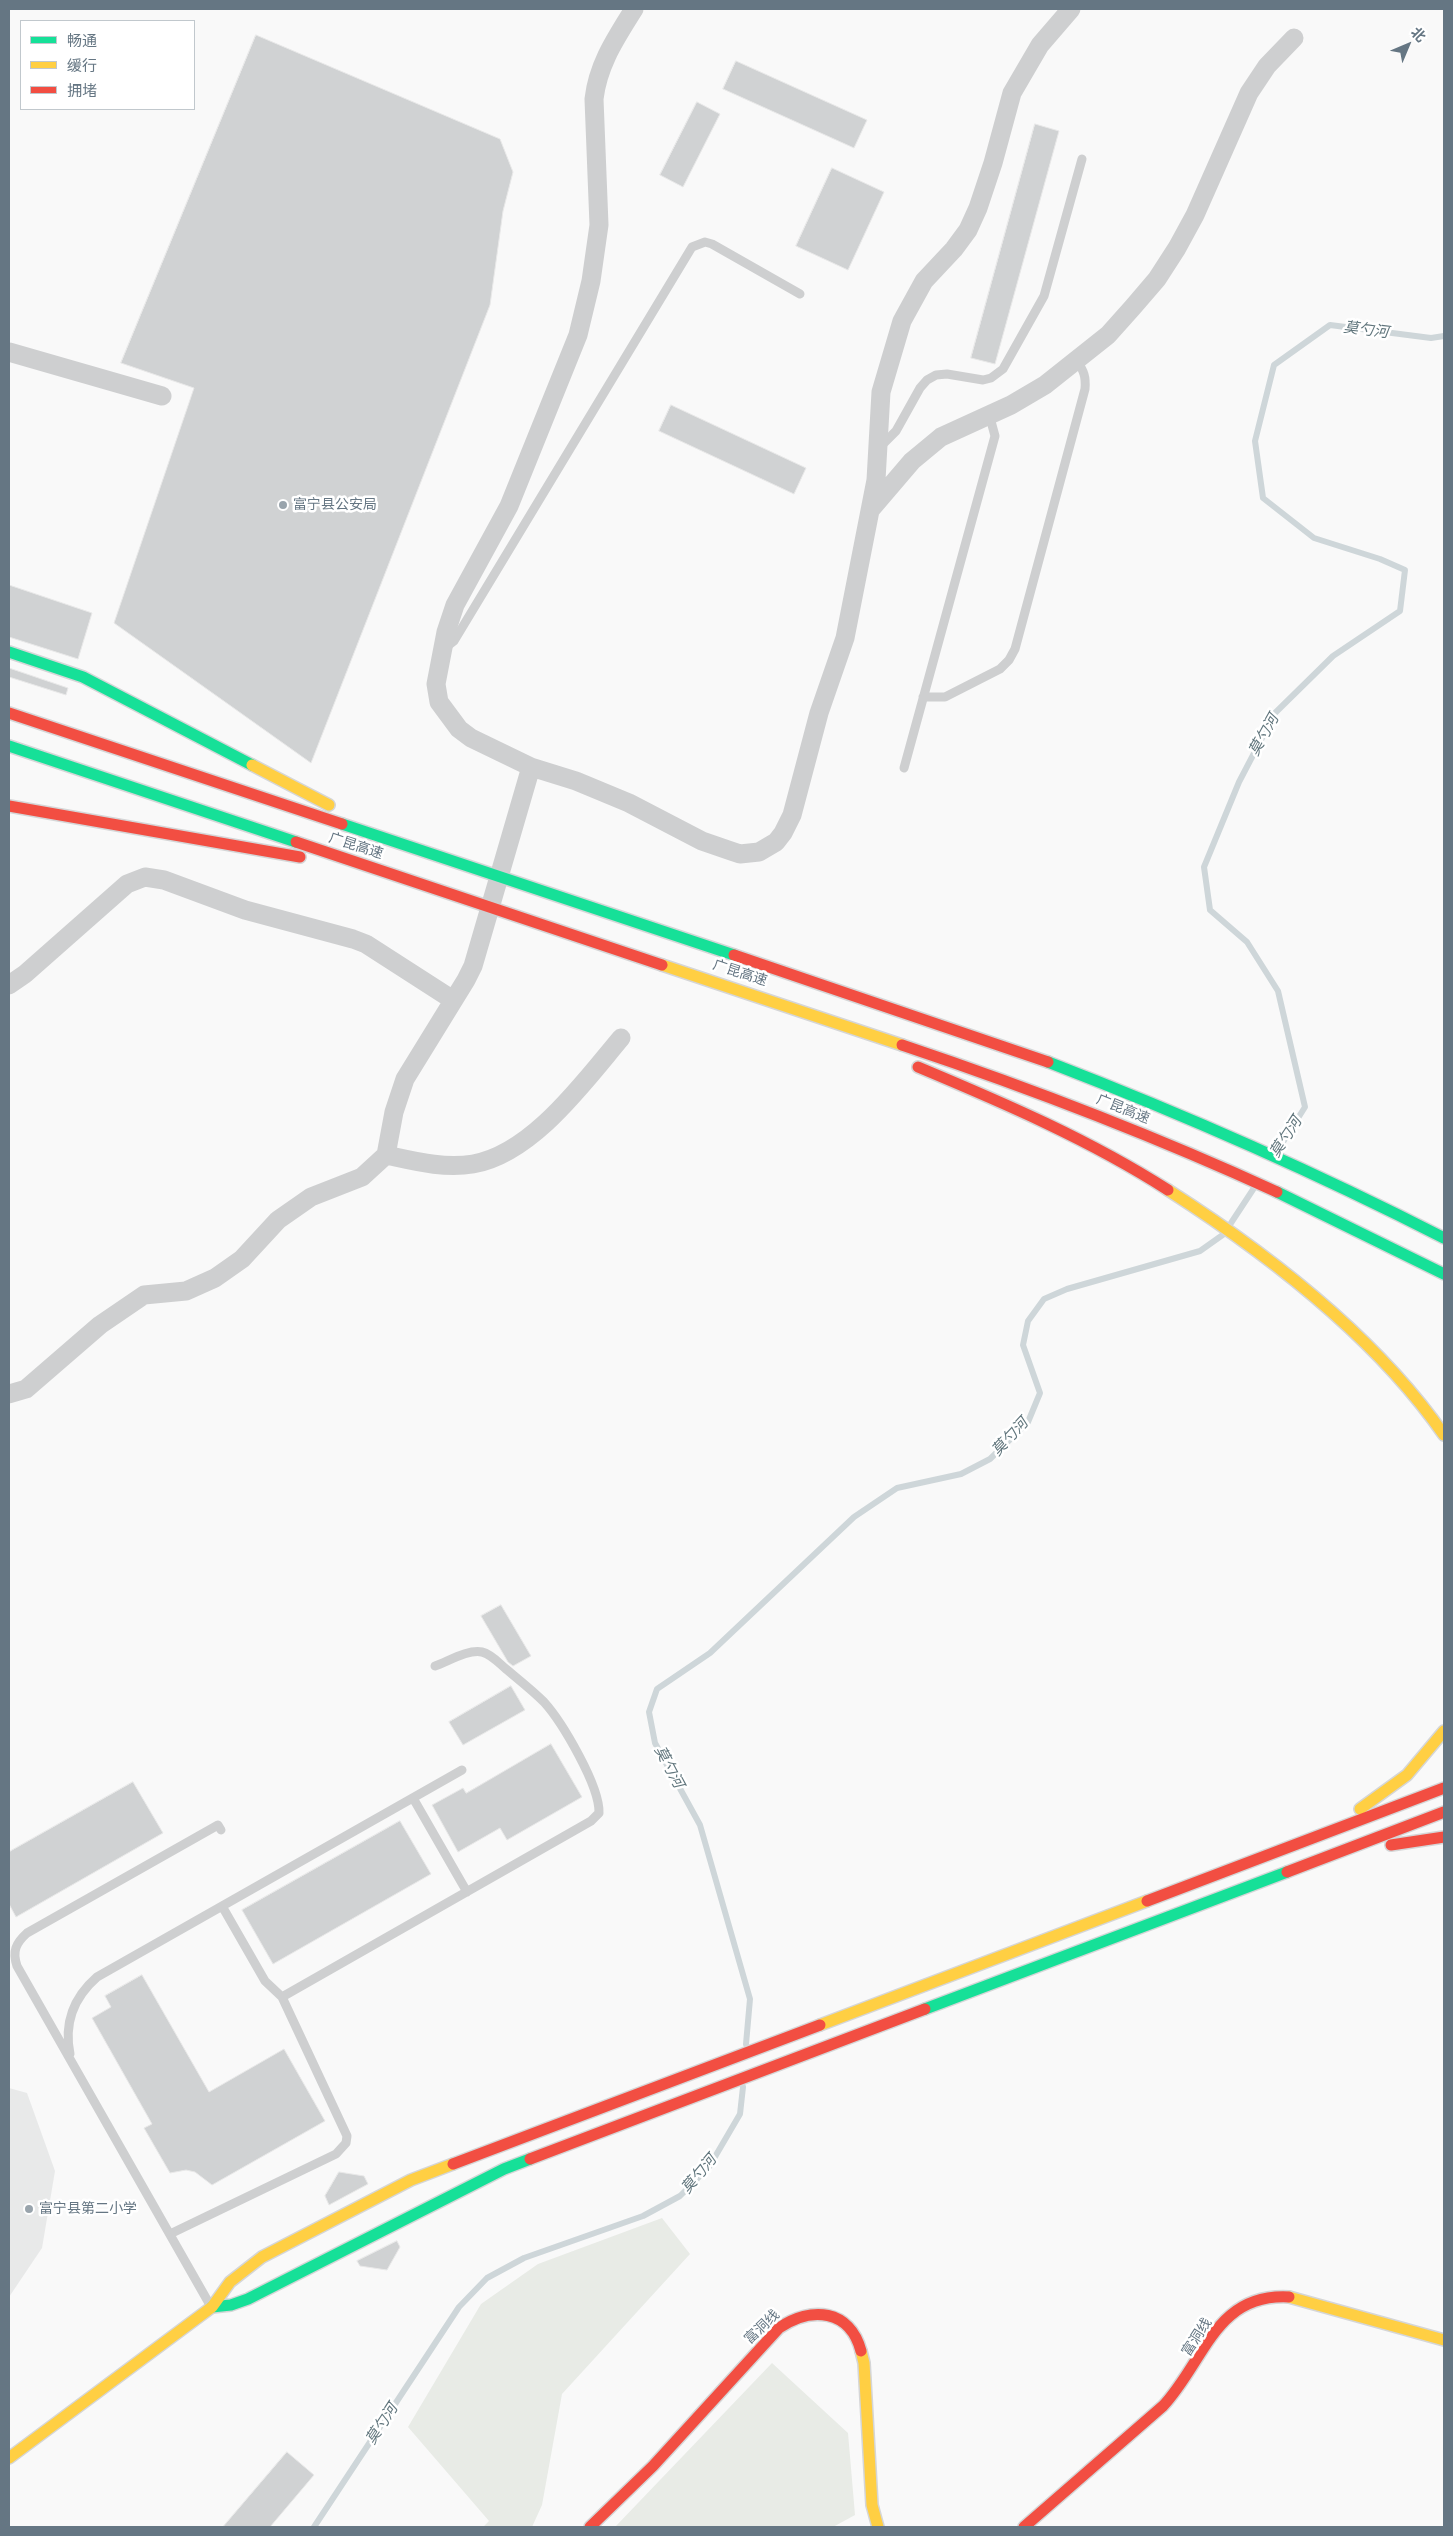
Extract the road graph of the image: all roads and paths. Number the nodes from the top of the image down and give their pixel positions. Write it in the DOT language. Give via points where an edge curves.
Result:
graph roads {
  1 [pos="634,9"];
  2 [pos="1071,9"];
  3 [pos="1294,38"];
  4 [pos="1082,159"];
  5 [pos="800,294"];
  6 [pos="9,352"];
  7 [pos="1077,361"];
  8 [pos="162,396"];
  9 [pos="989,414"];
  10 [pos="879,448"];
  11 [pos="870,510"];
  12 [pos="442,650"];
  13 [pos="9,652"];
  14 [pos="924,697"];
  15 [pos="9,712"];
  16 [pos="9,746"];
  17 [pos="531,767"];
  18 [pos="904,768"];
  19 [pos="9,806"];
  20 [pos="403,844"];
  21 [pos="394,874"];
  22 [pos="581,936"];
  23 [pos="9,985"];
  24 [pos="453,1000"];
  25 [pos="839,1036"];
  26 [pos="621,1038"];
  27 [pos="903,1062"];
  28 [pos="386,1156"];
  29 [pos="1444,1238"];
  30 [pos="1444,1274"];
  31 [pos="9,1394"];
  32 [pos="1444,1435"];
  33 [pos="435,1666"];
  34 [pos="1444,1731"];
  35 [pos="462,1770"];
  36 [pos="1444,1788"];
  37 [pos="413,1798"];
  38 [pos="1444,1812"];
  39 [pos="221,1830"];
  40 [pos="1444,1837"];
  41 [pos="1275,1852"];
  42 [pos="1283,1873"];
  43 [pos="467,1892"];
  44 [pos="222,1906"];
  45 [pos="282,1997"];
  46 [pos="76,2069"];
  47 [pos="170,2234"];
  48 [pos="212,2307"];
  49 [pos="1444,2340"];
  50 [pos="9,2458"];
  51 [pos="590,2527"];
  52 [pos="878,2527"];
  53 [pos="1024,2527"];
  1 -- 12 [label="street" via="606,55 596,84 599,225 591,281 578,335 509,506 455,605"];
  2 -- 10 [label="street" via="1040,45 1012,93 993,163 968,230 924,282 902,321 881,392"];
  3 -- 7 [label="street" via="1267,66 1249,93 1195,215 1167,264 1108,335"];
  4 -- 10 [label="lane" via="1044,296 1003,369 983,380 946,374 927,380 896,431"];
  5 -- 12 [label="lane" via="712,244 705,242 692,247 454,641"];
  6 -- 8 [label="street"];
  7 -- 9 [label="street" via="1045,385"];
  7 -- 14 [label="lane" via="1084,370 1085,389 1015,649 1000,669 944,697"];
  9 -- 11 [label="street" via="941,437 912,461"];
  9 -- 14 [label="lane" via="995,436"];
  10 -- 11 [label="street"];
  11 -- 17 [label="street" via="845,638 819,713 792,815 783,833 768,848 750,854 731,851 702,841 629,803"];
  12 -- 17 [label="street" via="436,684 439,702 448,717 471,738"];
  13 -- 20 [label="main road" via="83,677"];
  14 -- 18 [label="lane"];
  15 -- 20 [label="main road, 广昆高速"];
  16 -- 21 [label="main road, 广昆高速"];
  17 -- 24 [label="street" via="472,966"];
  19 -- 21 [label="main road"];
  20 -- 29 [label="main road, 广昆高速" via="1002,1044 1224,1133"];
  21 -- 22 [label="main road, 广昆高速"];
  22 -- 25 [label="main road"];
  22 -- 30 [label="main road, 广昆高速" via="992,1074 1109,1119 1314,1208"];
  23 -- 24 [label="street" via="127,884 145,877 164,880 245,910 366,944"];
  24 -- 28 [label="street" via="405,1079 394,1112"];
  26 -- 28 [label="street" via="548,1121 507,1152 473,1164 435,1165"];
  27 -- 32 [label="main road" via="986,1095 1091,1145 1196,1206 1294,1280 1362,1342 1425,1409"];
  28 -- 31 [label="street" via="362,1177 311,1197 278,1220 242,1259 215,1278 186,1291 144,1296 100,1324 26,1389"];
  33 -- 43 [label="lane" via="482,1652 531,1689 550,1709 578,1754 599,1808 592,1821"];
  34 -- 41 [label="main road" via="1421,1761 1376,1800"];
  35 -- 37 [label="lane"];
  36 -- 41 [label="main road"];
  37 -- 43 [label="lane"];
  37 -- 44 [label="lane"];
  38 -- 42 [label="main road"];
  39 -- 46 [label="lane" via="218,1825 27,1933 14,1948 17,1966"];
  40 -- 42 [label="main road" via="1352,1852"];
  41 -- 48 [label="main road" via="411,2180 262,2257 230,2282"];
  42 -- 48 [label="main road" via="504,2169 248,2299"];
  43 -- 45 [label="lane"];
  44 -- 45 [label="lane" via="265,1981"];
  44 -- 46 [label="lane" via="96,1977 87,1986 73,2007 68,2025 68,2044"];
  45 -- 47 [label="lane" via="345,2128 346,2143 336,2154"];
  46 -- 47 [label="lane"];
  47 -- 48 [label="lane"];
  48 -- 50 [label="main road"];
  49 -- 53 [label="main road, 富洞线" via="1289,2297 1269,2296 1250,2300 1221,2326 1189,2376 1158,2412"];
  51 -- 52 [label="main road, 富洞线" via="653,2466 779,2328 788,2321 809,2314 829,2316 848,2325 861,2347 872,2505"];
}
